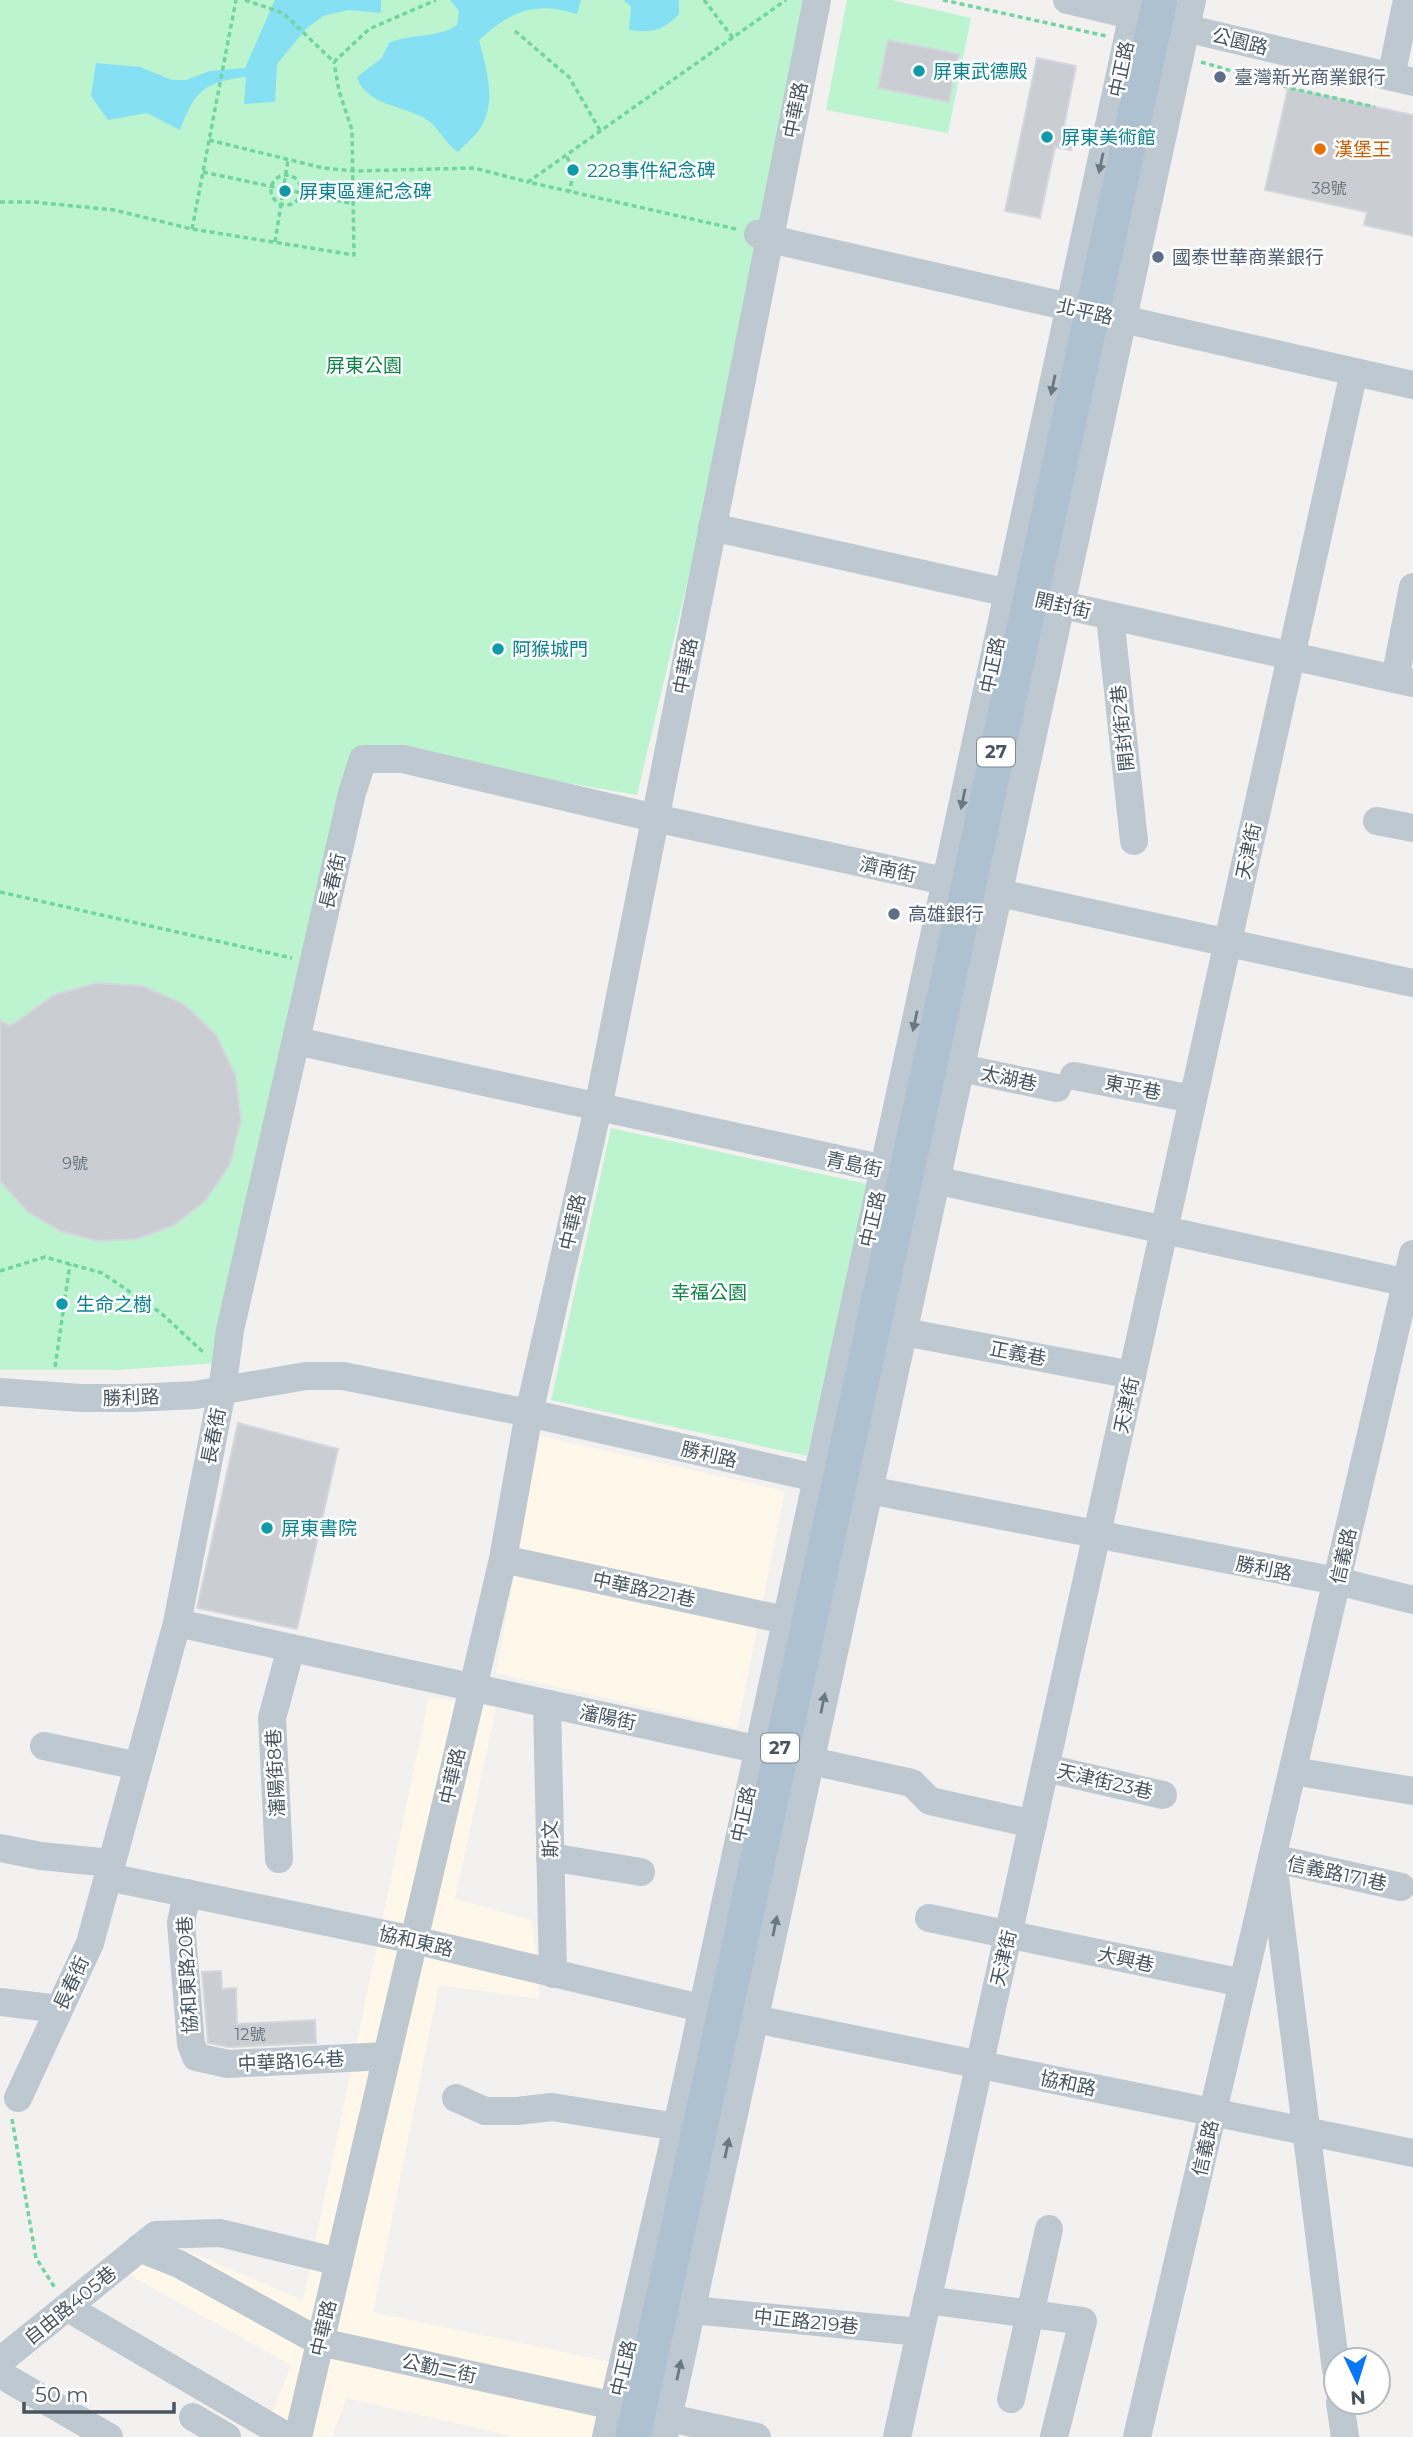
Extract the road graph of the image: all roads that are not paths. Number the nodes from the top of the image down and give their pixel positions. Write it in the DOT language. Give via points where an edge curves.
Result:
graph roads {
  1 [pos="817,0"];
  2 [pos="1067,0"];
  3 [pos="1192,0"];
  4 [pos="1407,0"];
  5 [pos="1154,13"];
  6 [pos="1402,79"];
  7 [pos="764,236"];
  8 [pos="1095,313"];
  9 [pos="1354,372"];
  10 [pos="1413,385"];
  11 [pos="712,527"];
  12 [pos="1413,586"];
  13 [pos="1033,598"];
  14 [pos="1110,616"];
  15 [pos="1291,657"];
  16 [pos="1404,681"];
  17 [pos="363,759"];
  18 [pos="655,818"];
  19 [pos="1377,821"];
  20 [pos="1413,828"];
  21 [pos="1134,841"];
  22 [pos="971,887"];
  23 [pos="1228,942"];
  24 [pos="1413,983"];
  25 [pos="296,1041"];
  26 [pos="961,1068"];
  27 [pos="1065,1082"];
  28 [pos="1193,1098"];
  29 [pos="598,1108"];
  30 [pos="908,1175"];
  31 [pos="1164,1230"];
  32 [pos="1413,1254"];
  33 [pos="1410,1283"];
  34 [pos="904,1332"];
  35 [pos="1132,1375"];
  36 [pos="222,1391"];
  37 [pos="0,1392"];
  38 [pos="529,1413"];
  39 [pos="840,1484"];
  40 [pos="1098,1536"];
  41 [pos="503,1559"];
  42 [pos="1337,1581"];
  43 [pos="1413,1600"];
  44 [pos="785,1620"];
  45 [pos="177,1623"];
  46 [pos="291,1648"];
  47 [pos="473,1688"];
  48 [pos="547,1704"];
  49 [pos="44,1746"];
  50 [pos="782,1755"];
  51 [pos="138,1766"];
  52 [pos="1046,1768"];
  53 [pos="1293,1771"];
  54 [pos="1413,1791"];
  55 [pos="1163,1795"];
  56 [pos="1033,1824"];
  57 [pos="0,1848"];
  58 [pos="550,1857"];
  59 [pos="1272,1858"];
  60 [pos="279,1859"];
  61 [pos="109,1870"];
  62 [pos="641,1872"];
  63 [pos="1401,1887"];
  64 [pos="187,1893"];
  65 [pos="929,1917"];
  66 [pos="1009,1935"];
  67 [pos="414,1940"];
  68 [pos="553,1974"];
  69 [pos="1243,1983"];
  70 [pos="0,2002"];
  71 [pos="59,2009"];
  72 [pos="726,2013"];
  73 [pos="387,2056"];
  74 [pos="196,2057"];
  75 [pos="979,2064"];
  76 [pos="18,2098"];
  77 [pos="456,2098"];
  78 [pos="1213,2112"];
  79 [pos="677,2127"];
  80 [pos="1305,2131"];
  81 [pos="1413,2153"];
  82 [pos="1049,2229"];
  83 [pos="139,2248"];
  84 [pos="339,2262"];
  85 [pos="927,2300"];
  86 [pos="68,2308"];
  87 [pos="692,2310"];
  88 [pos="1030,2314"];
  89 [pos="920,2332"];
  90 [pos="320,2342"];
  91 [pos="1333,2346"];
  92 [pos="0,2361"];
  93 [pos="0,2374"];
  94 [pos="1012,2399"];
  95 [pos="1342,2416"];
  96 [pos="193,2417"];
  97 [pos="644,2422"];
  98 [pos="109,2437"];
  99 [pos="227,2437"];
  100 [pos="288,2437"];
  101 [pos="298,2437"];
  102 [pos="606,2437"];
  103 [pos="757,2437"];
  104 [pos="897,2437"];
  105 [pos="1054,2437"];
  106 [pos="1137,2437"];
  107 [pos="1345,2437"];
  1 -- 7 [label="street, 中華路"];
  2 -- 5 [label="street, 公園路"];
  3 -- 5 [label="street, 中正路"];
  4 -- 6 [label="street"];
  5 -- 6 [label="street, 公園路"];
  5 -- 8 [label="main road, 中正路 / 27"];
  7 -- 8 [label="street, 北平路"];
  7 -- 11 [label="street, 中華路"];
  8 -- 9 [label="street, 北平路"];
  8 -- 13 [label="main road, 中正路 / 27"];
  9 -- 10 [label="street, 北平路"];
  9 -- 15 [label="street, 天津街"];
  11 -- 13 [label="street, 開封街"];
  11 -- 18 [label="street, 中華路"];
  12 -- 16 [label="street"];
  13 -- 14 [label="street, 開封街"];
  13 -- 22 [label="main road, 中正路 / 27"];
  14 -- 15 [label="street, 開封街"];
  14 -- 21 [label="street, 開封街2巷"];
  15 -- 16 [label="street, 開封街"];
  15 -- 23 [label="street, 天津街"];
  17 -- 18 [label="street, 濟南街" via="403,759"];
  17 -- 25 [label="street, 長春街"];
  18 -- 22 [label="street, 濟南街"];
  18 -- 29 [label="street, 中華路"];
  19 -- 20 [label="street"];
  22 -- 23 [label="street, 濟南街"];
  22 -- 26 [label="street, 中正路"];
  22 -- 30 [label="main road, 中正路 / 27"];
  23 -- 24 [label="street, 濟南街"];
  23 -- 28 [label="street, 天津街"];
  25 -- 29 [label="street, 青島街"];
  25 -- 36 [label="street, 長春街" via="230,1330"];
  26 -- 27 [label="street, 太湖巷"];
  26 -- 30 [label="street, 中正路"];
  27 -- 28 [label="street, 東平巷"];
  28 -- 31 [label="street, 天津街"];
  29 -- 30 [label="street, 青島街"];
  29 -- 38 [label="street, 中華路"];
  30 -- 31 [label="street, 青島街"];
  30 -- 34 [label="street, 中正路"];
  30 -- 39 [label="main road, 中正路 / 27"];
  31 -- 33 [label="street, 青島街"];
  31 -- 35 [label="street, 天津街"];
  32 -- 33 [label="street, 信義路"];
  33 -- 42 [label="street, 信義路"];
  34 -- 35 [label="street, 正義巷"];
  34 -- 39 [label="street, 中正路"];
  35 -- 40 [label="street, 天津街"];
  36 -- 37 [label="street, 勝利路" via="112,1399"];
  36 -- 38 [label="street, 勝利路" via="330,1375"];
  36 -- 45 [label="street, 長春街"];
  38 -- 39 [label="street, 勝利路"];
  38 -- 41 [label="street, 中華路"];
  39 -- 40 [label="street, 勝利路"];
  39 -- 44 [label="street, 中正路"];
  39 -- 50 [label="main road, 中正路 / 27"];
  40 -- 42 [label="street, 勝利路"];
  40 -- 52 [label="street, 天津街"];
  41 -- 44 [label="street, 中華路221巷"];
  41 -- 47 [label="street, 中華路"];
  42 -- 43 [label="street, 勝利路"];
  42 -- 53 [label="street, 信義路"];
  44 -- 50 [label="street, 中正路"];
  45 -- 46 [label="street, 瀋陽街"];
  45 -- 51 [label="street, 長春街"];
  46 -- 47 [label="street, 瀋陽街"];
  46 -- 60 [label="street, 瀋陽街8巷" via="272,1718"];
  47 -- 48 [label="street, 瀋陽街"];
  47 -- 67 [label="street, 中華路"];
  48 -- 50 [label="street, 瀋陽街"];
  48 -- 58 [label="street, 斯文"];
  49 -- 51 [label="street"];
  50 -- 56 [label="street, 瀋陽街" via="912,1783 930,1801"];
  50 -- 72 [label="main road, 中正路 / 27"];
  51 -- 61 [label="street, 長春街"];
  52 -- 55 [label="street, 天津街23巷"];
  52 -- 56 [label="street, 天津街"];
  53 -- 54 [label="street"];
  53 -- 59 [label="street, 信義路"];
  56 -- 66 [label="street, 天津街"];
  57 -- 61 [label="street, 協和東路"];
  58 -- 62 [label="street"];
  58 -- 68 [label="street, 斯文"];
  59 -- 63 [label="street, 信義路171巷"];
  59 -- 69 [label="street, 信義路"];
  59 -- 80 [label="street, 信義路"];
  61 -- 64 [label="street, 協和東路"];
  61 -- 71 [label="street, 長春街" via="90,1943"];
  64 -- 67 [label="street, 協和東路"];
  64 -- 74 [label="street, 協和東路20巷" via="181,1923 191,2044"];
  65 -- 66 [label="street, 大興巷"];
  66 -- 69 [label="street, 大興巷"];
  66 -- 75 [label="street, 天津街"];
  67 -- 68 [label="street, 協和東路"];
  67 -- 73 [label="street, 中華路"];
  68 -- 72 [label="street, 協和東路"];
  69 -- 78 [label="street, 信義路"];
  70 -- 71 [label="street"];
  71 -- 76 [label="street, 長春街"];
  72 -- 75 [label="street, 協和路"];
  72 -- 79 [label="street, 中正路"];
  87 -- 72 [label="street, 中正路, one-way"];
  72 -- 97 [label="main road, 中正路 / 27"];
  73 -- 74 [label="street, 中華路164巷" via="229,2064"];
  73 -- 84 [label="street, 中華路"];
  75 -- 78 [label="street, 協和路"];
  75 -- 85 [label="street, 天津街"];
  77 -- 79 [label="street" via="485,2111 552,2107"];
  78 -- 80 [label="street, 協和路"];
  78 -- 106 [label="street, 信義路"];
  79 -- 97 [label="street, 中正路"];
  80 -- 81 [label="street, 協和路"];
  80 -- 91 [label="street, 信義路"];
  82 -- 88 [label="street"];
  83 -- 84 [label="street, 自由路405巷" via="156,2235 220,2233"];
  83 -- 86 [label="street, 自由路405巷"];
  83 -- 90 [label="street, 公勤二街" via="179,2264"];
  84 -- 90 [label="street, 中華路"];
  85 -- 88 [label="street"];
  85 -- 89 [label="street, 天津街"];
  86 -- 92 [label="street, 自由路405巷"];
  86 -- 100 [label="street"];
  87 -- 89 [label="street, 中正路219巷"];
  97 -- 87 [label="street, 中正路, one-way"];
  88 -- 94 [label="street"];
  88 -- 105 [label="street" via="1083,2321"];
  89 -- 104 [label="street, 天津街"];
  90 -- 97 [label="street, 公勤二街"];
  90 -- 101 [label="street, 中華路"];
  93 -- 98 [label="street"];
  95 -- 107 [label="street"];
  96 -- 99 [label="street"];
  97 -- 102 [label="street, 中正路"];
  97 -- 103 [label="street, 公勤二街"];
}
